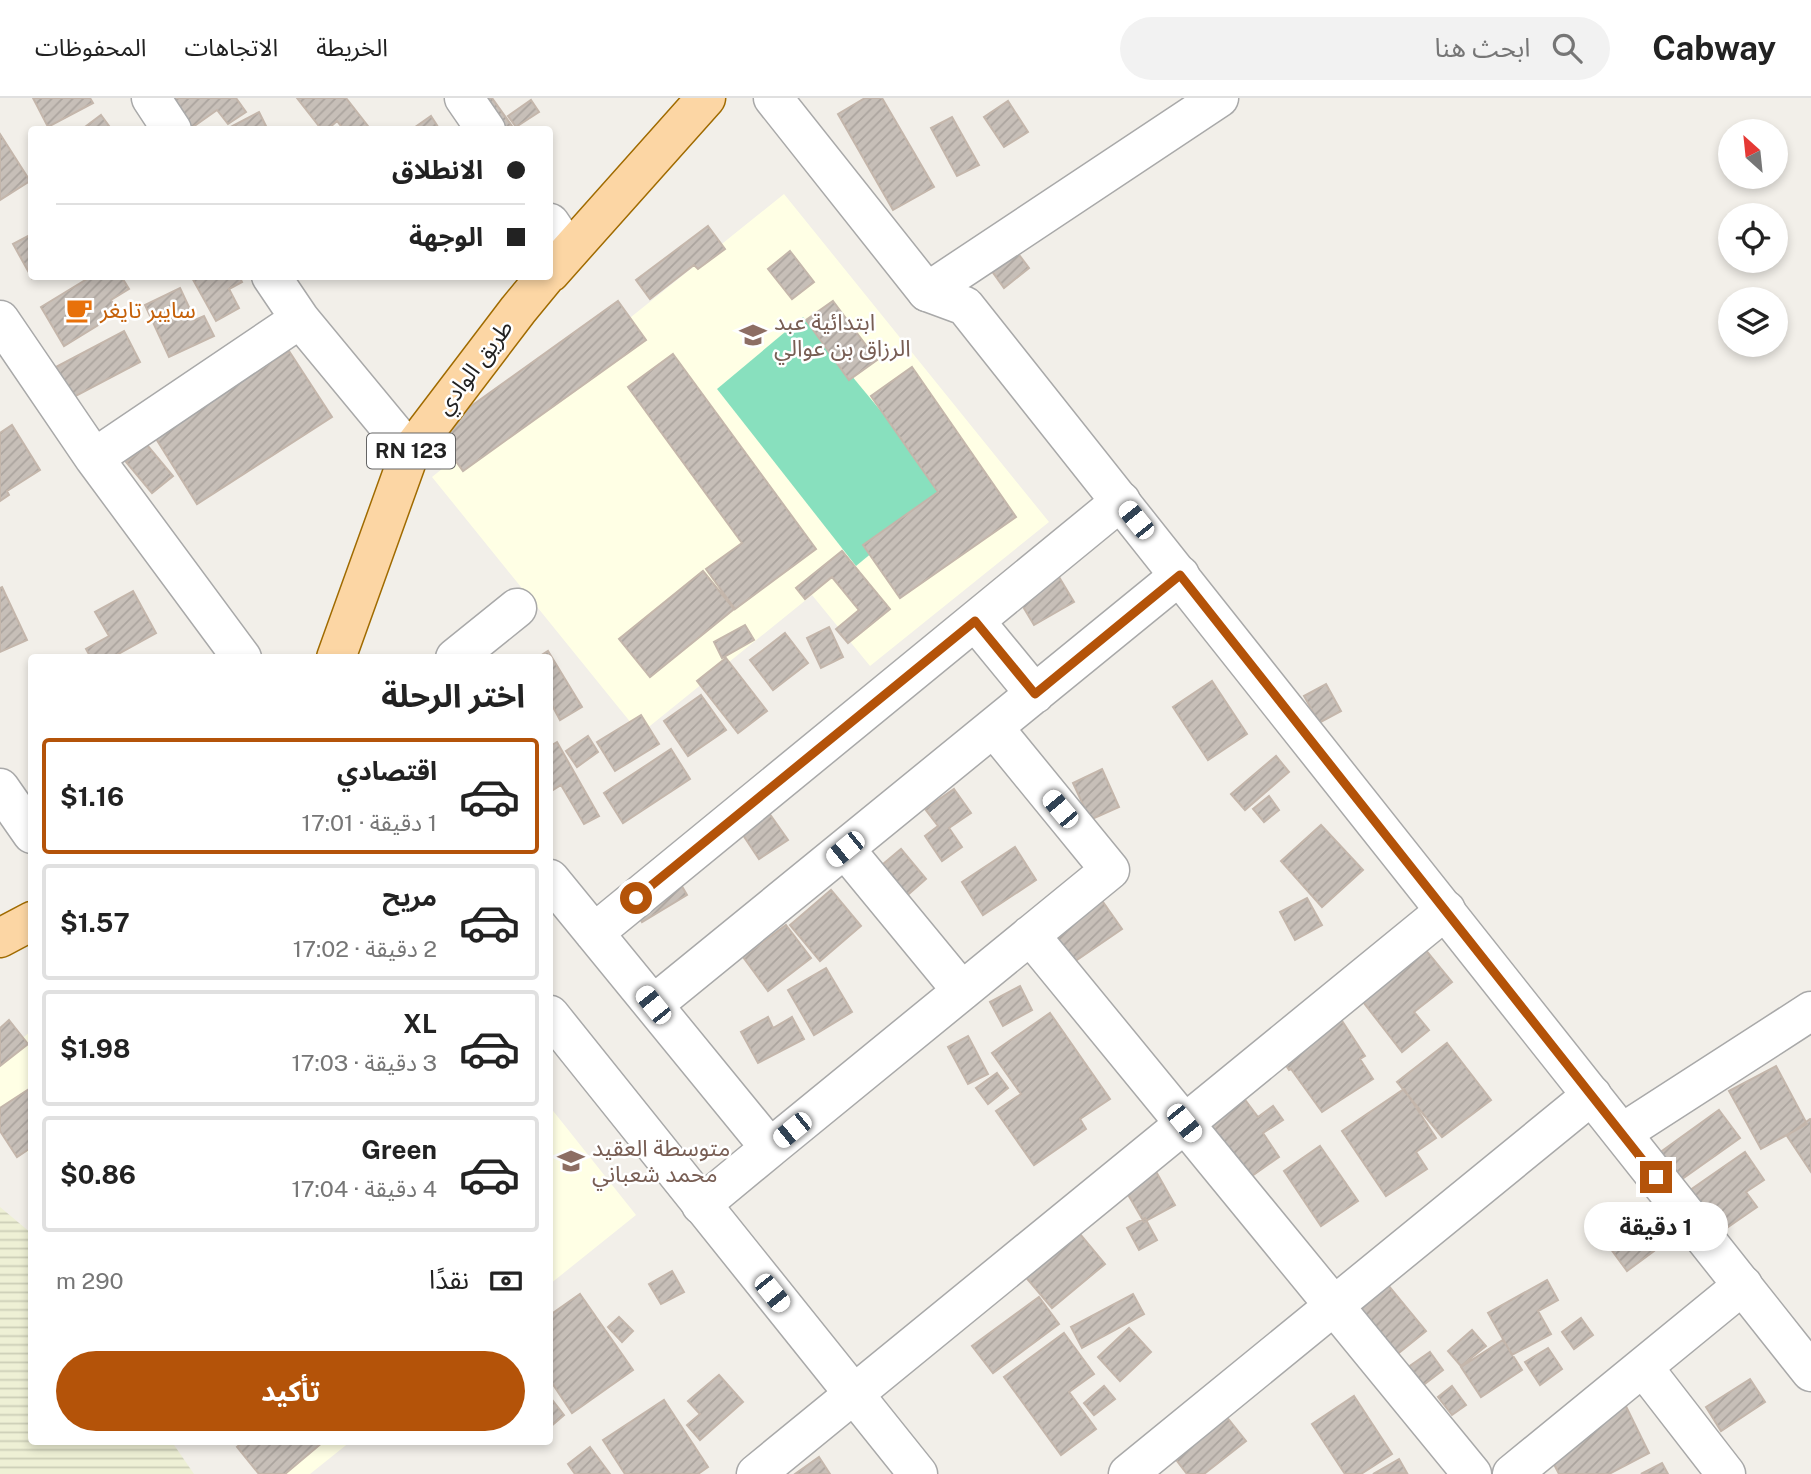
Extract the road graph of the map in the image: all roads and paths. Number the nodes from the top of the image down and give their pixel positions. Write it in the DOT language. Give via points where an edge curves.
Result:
graph roads {
  1 [pos="150,98"];
  2 [pos="464,98"];
  3 [pos="706,98"];
  4 [pos="773,98"];
  5 [pos="1219,98"];
  6 [pos="169,126"];
  7 [pos="483,126"];
  8 [pos="553,256"];
  9 [pos="274,280"];
  10 [pos="537,280"];
  11 [pos="927,292"];
  12 [pos="300,319"];
  13 [pos="0,320"];
  14 [pos="410,452"];
  15 [pos="94,458"];
  16 [pos="1121,501"];
  17 [pos="1180,575"];
  18 [pos="517,608"];
  19 [pos="975,621"];
  20 [pos="239,654"];
  21 [pos="337,654"];
  22 [pos="461,654"];
  23 [pos="1035,694"];
  24 [pos="994,728"];
  25 [pos="0,788"];
  26 [pos="28,828"];
  27 [pos="845,849"];
  28 [pos="553,883"];
  29 [pos="1446,910"];
  30 [pos="28,923"];
  31 [pos="594,933"];
  32 [pos="1030,935"];
  33 [pos="0,938"];
  34 [pos="962,991"];
  35 [pos="653,1005"];
  36 [pos="1811,1011"];
  37 [pos="553,1019"];
  38 [pos="1592,1095"];
  39 [pos="1184,1123"];
  40 [pos="1622,1133"];
  41 [pos="770,1148"];
  42 [pos="701,1205"];
  43 [pos="1742,1285"];
  44 [pos="1334,1306"];
  45 [pos="1643,1367"];
  46 [pos="1811,1372"];
  47 [pos="853,1394"];
  48 [pos="756,1474"];
  49 [pos="918,1474"];
  50 [pos="1128,1474"];
  51 [pos="1472,1474"];
  52 [pos="1512,1474"];
  53 [pos="1726,1474"];
  1 -- 6 [label="street"];
  2 -- 7 [label="street"];
  3 -- 8 [label="main road, طريق الوادي / RN 123"];
  4 -- 11 [label="street"];
  5 -- 11 [label="street"];
  9 -- 12 [label="street"];
  10 -- 14 [label="main road, طريق الوادي / RN 123"];
  11 -- 16 [label="street" via="965,306"];
  12 -- 14 [label="street"];
  12 -- 15 [label="street"];
  13 -- 15 [label="street"];
  14 -- 21 [label="main road, طريق الوادي / RN 123"];
  15 -- 20 [label="street"];
  16 -- 17 [label="street"];
  16 -- 19 [label="street"];
  17 -- 23 [label="street"];
  17 -- 29 [label="street"];
  18 -- 22 [label="street"];
  19 -- 23 [label="street"];
  19 -- 31 [label="street"];
  23 -- 24 [label="street"];
  24 -- 27 [label="street"];
  24 -- 32 [label="street" via="1110,870"];
  25 -- 26 [label="street"];
  27 -- 34 [label="street"];
  27 -- 35 [label="street"];
  28 -- 31 [label="street"];
  29 -- 38 [label="street"];
  29 -- 39 [label="street"];
  30 -- 33 [label="main road"];
  31 -- 35 [label="street"];
  32 -- 34 [label="street"];
  32 -- 39 [label="street"];
  34 -- 41 [label="street"];
  35 -- 41 [label="street"];
  36 -- 40 [label="street"];
  37 -- 42 [label="street"];
  38 -- 40 [label="street"];
  38 -- 44 [label="street"];
  39 -- 44 [label="street"];
  39 -- 47 [label="street"];
  40 -- 43 [label="street"];
  41 -- 42 [label="street"];
  42 -- 47 [label="street"];
  43 -- 45 [label="street"];
  43 -- 46 [label="street"];
  44 -- 50 [label="street"];
  44 -- 51 [label="street"];
  45 -- 52 [label="street"];
  45 -- 53 [label="street"];
  47 -- 48 [label="street"];
  47 -- 49 [label="street"];
}
